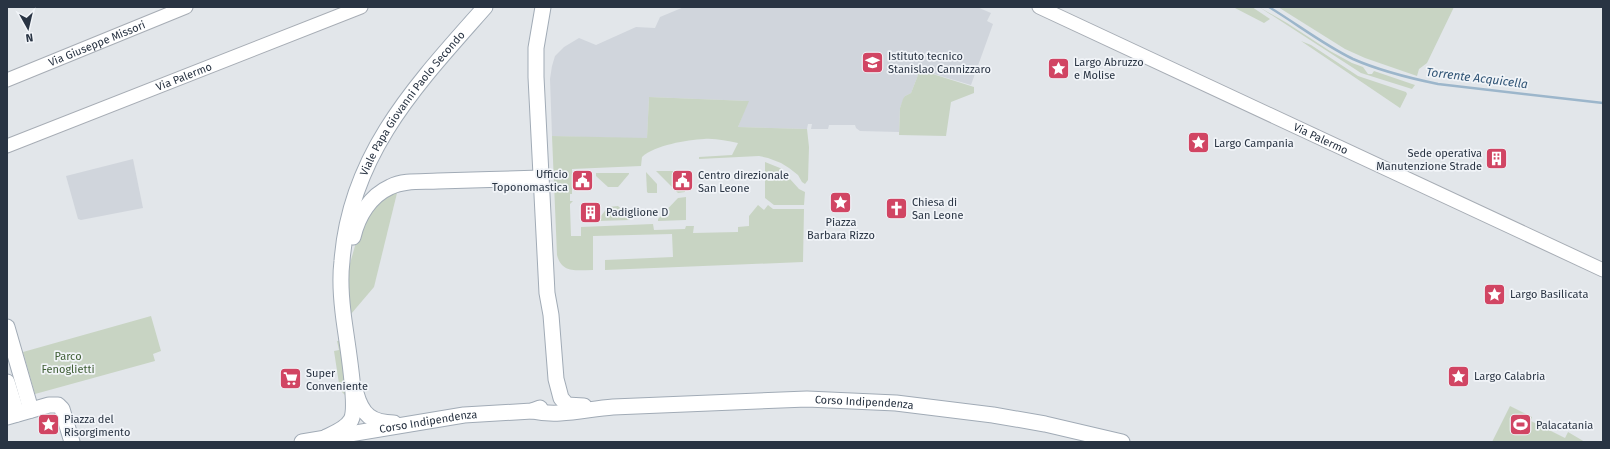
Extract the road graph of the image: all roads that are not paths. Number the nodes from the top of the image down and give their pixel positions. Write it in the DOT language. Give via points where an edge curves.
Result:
graph roads {
  1 [pos="186,7"];
  2 [pos="361,7"];
  3 [pos="485,7"];
  4 [pos="543,7"];
  5 [pos="1039,7"];
  6 [pos="7,80"];
  7 [pos="7,146"];
  8 [pos="541,178"];
  9 [pos="1603,270"];
  10 [pos="342,288"];
  11 [pos="7,327"];
  12 [pos="10,347"];
  13 [pos="351,377"];
  14 [pos="556,379"];
  15 [pos="7,382"];
  16 [pos="19,408"];
  17 [pos="602,408"];
  18 [pos="532,411"];
  19 [pos="410,423"];
  20 [pos="326,437"];
  21 [pos="72,442"];
  22 [pos="302,442"];
  23 [pos="1122,442"];
  1 -- 6 [label="main road, Via Giuseppe Missori"];
  2 -- 7 [label="main road, Via Palermo"];
  3 -- 10 [label="main road, Viale Papa Giovanni Paolo Secondo" via="397,111 378,141 351,207 342,261"];
  4 -- 8 [label="main road" via="538,30 536,77"];
  5 -- 9 [label="main road, Via Palermo"];
  8 -- 10 [label="main road" via="406,182 380,193 361,215 354,231"];
  8 -- 14 [label="main road" via="547,293"];
  10 -- 13 [label="main road"];
  11 -- 12 [label="main road"];
  12 -- 16 [label="main road"];
  13 -- 19 [label="main road" via="361,406 371,418 381,422"];
  13 -- 20 [label="main road" via="354,408 351,420 346,427"];
  14 -- 17 [label="main road" via="561,398 567,404"];
  14 -- 18 [label="main road" via="553,401 550,405"];
  15 -- 16 [label="main road"];
  16 -- 21 [label="main road" via="58,405 62,408"];
  17 -- 18 [label="main road" via="583,412 544,414"];
  17 -- 23 [label="main road, Corso Indipendenza" via="806,399 896,403 993,415 1076,430"];
  18 -- 19 [label="main road, Corso Indipendenza" via="464,415"];
  19 -- 20 [label="main road, Corso Indipendenza" via="365,433"];
  20 -- 22 [label="main road, Corso Indipendenza"];
}
